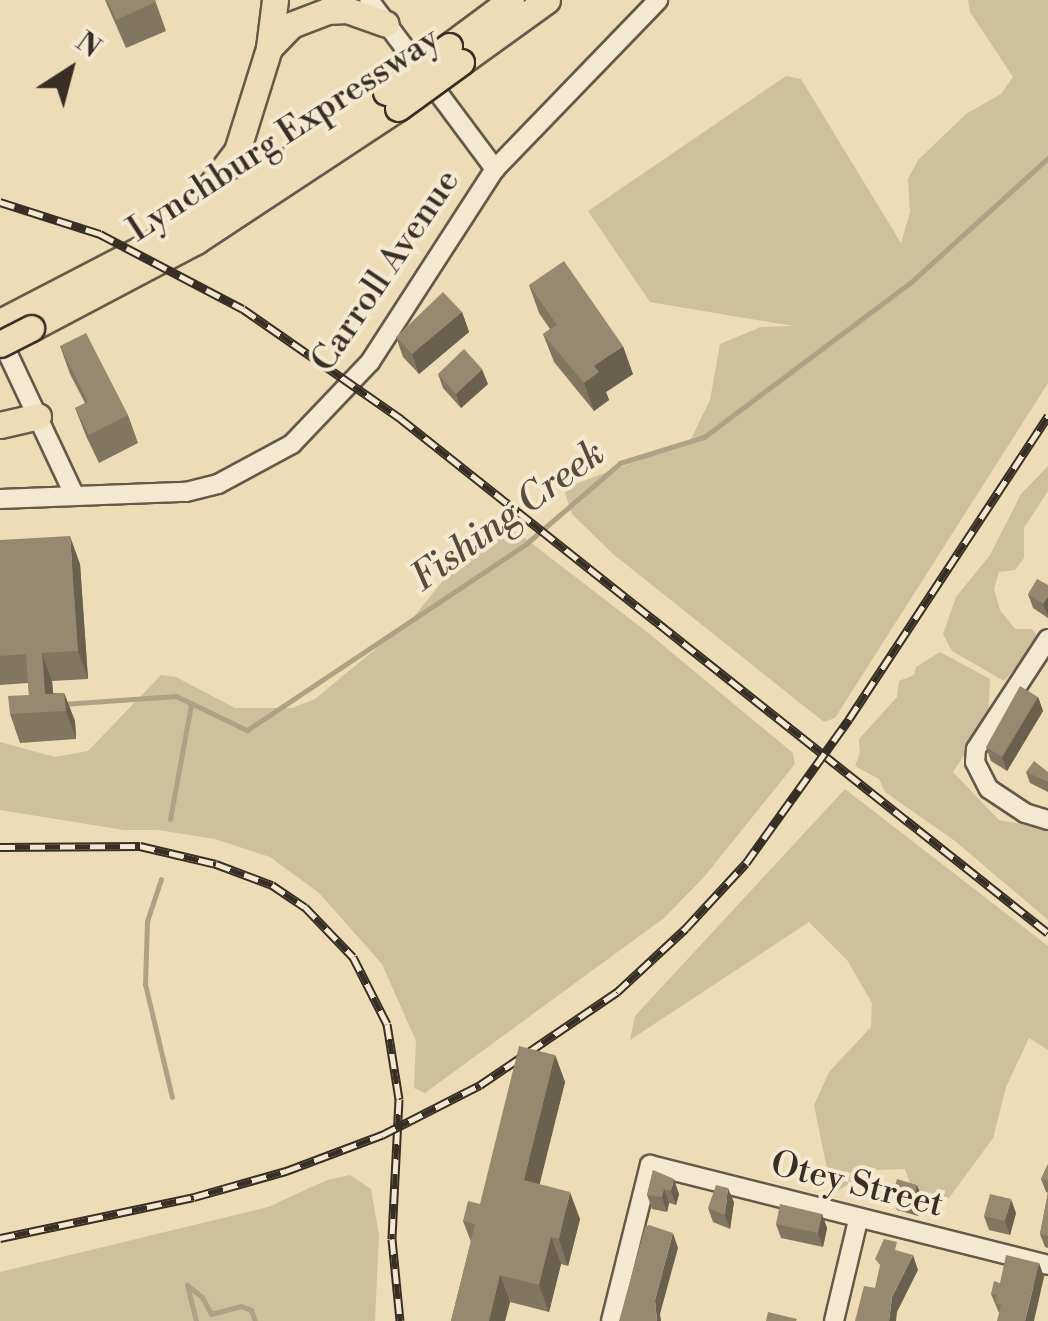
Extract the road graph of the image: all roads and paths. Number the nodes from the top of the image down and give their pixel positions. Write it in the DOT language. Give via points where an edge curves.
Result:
graph roads {
  1 [pos="275,0"];
  2 [pos="368,0"];
  3 [pos="512,0"];
  4 [pos="546,0"];
  5 [pos="658,0"];
  6 [pos="386,24"];
  7 [pos="269,48"];
  8 [pos="455,54"];
  9 [pos="392,100"];
  10 [pos="496,169"];
  11 [pos="170,234"];
  12 [pos="18,321"];
  13 [pos="0,341"];
  14 [pos="38,416"];
  15 [pos="0,425"];
  16 [pos="74,494"];
  17 [pos="0,499"];
  18 [pos="1048,639"];
  19 [pos="1048,820"];
  20 [pos="858,1220"];
  21 [pos="1048,1265"];
  22 [pos="611,1321"];
  23 [pos="834,1321"];
  1 -- 7 [label="highway"];
  2 -- 6 [label="street"];
  3 -- 8 [label="highway, Lynchburg Expressway"];
  4 -- 8 [label="highway, Lynchburg Expressway"];
  5 -- 10 [label="street, Carroll Avenue"];
  6 -- 7 [label="highway" via="346,10 327,11 291,25"];
  6 -- 10 [label="street"];
  7 -- 11 [label="highway" via="237,151"];
  8 -- 9 [label="highway, Lynchburg Expressway, bridge"];
  9 -- 11 [label="highway, Lynchburg Expressway"];
  9 -- 12 [label="highway, Lynchburg Expressway" via="196,242"];
  10 -- 16 [label="street, Carroll Avenue" via="370,362 292,444 218,484 186,492"];
  11 -- 12 [label="highway, Lynchburg Expressway"];
  12 -- 13 [label="highway, Lynchburg Expressway, bridge"];
  13 -- 14 [label="street"];
  14 -- 15 [label="highway"];
  14 -- 16 [label="street"];
  16 -- 17 [label="street, Carroll Avenue"];
  18 -- 19 [label="street" via="976,749 979,776 1008,803"];
  20 -- 21 [label="street, Otey Street"];
  20 -- 22 [label="street, Otey Street" via="650,1166"];
  20 -- 23 [label="street"];
}
